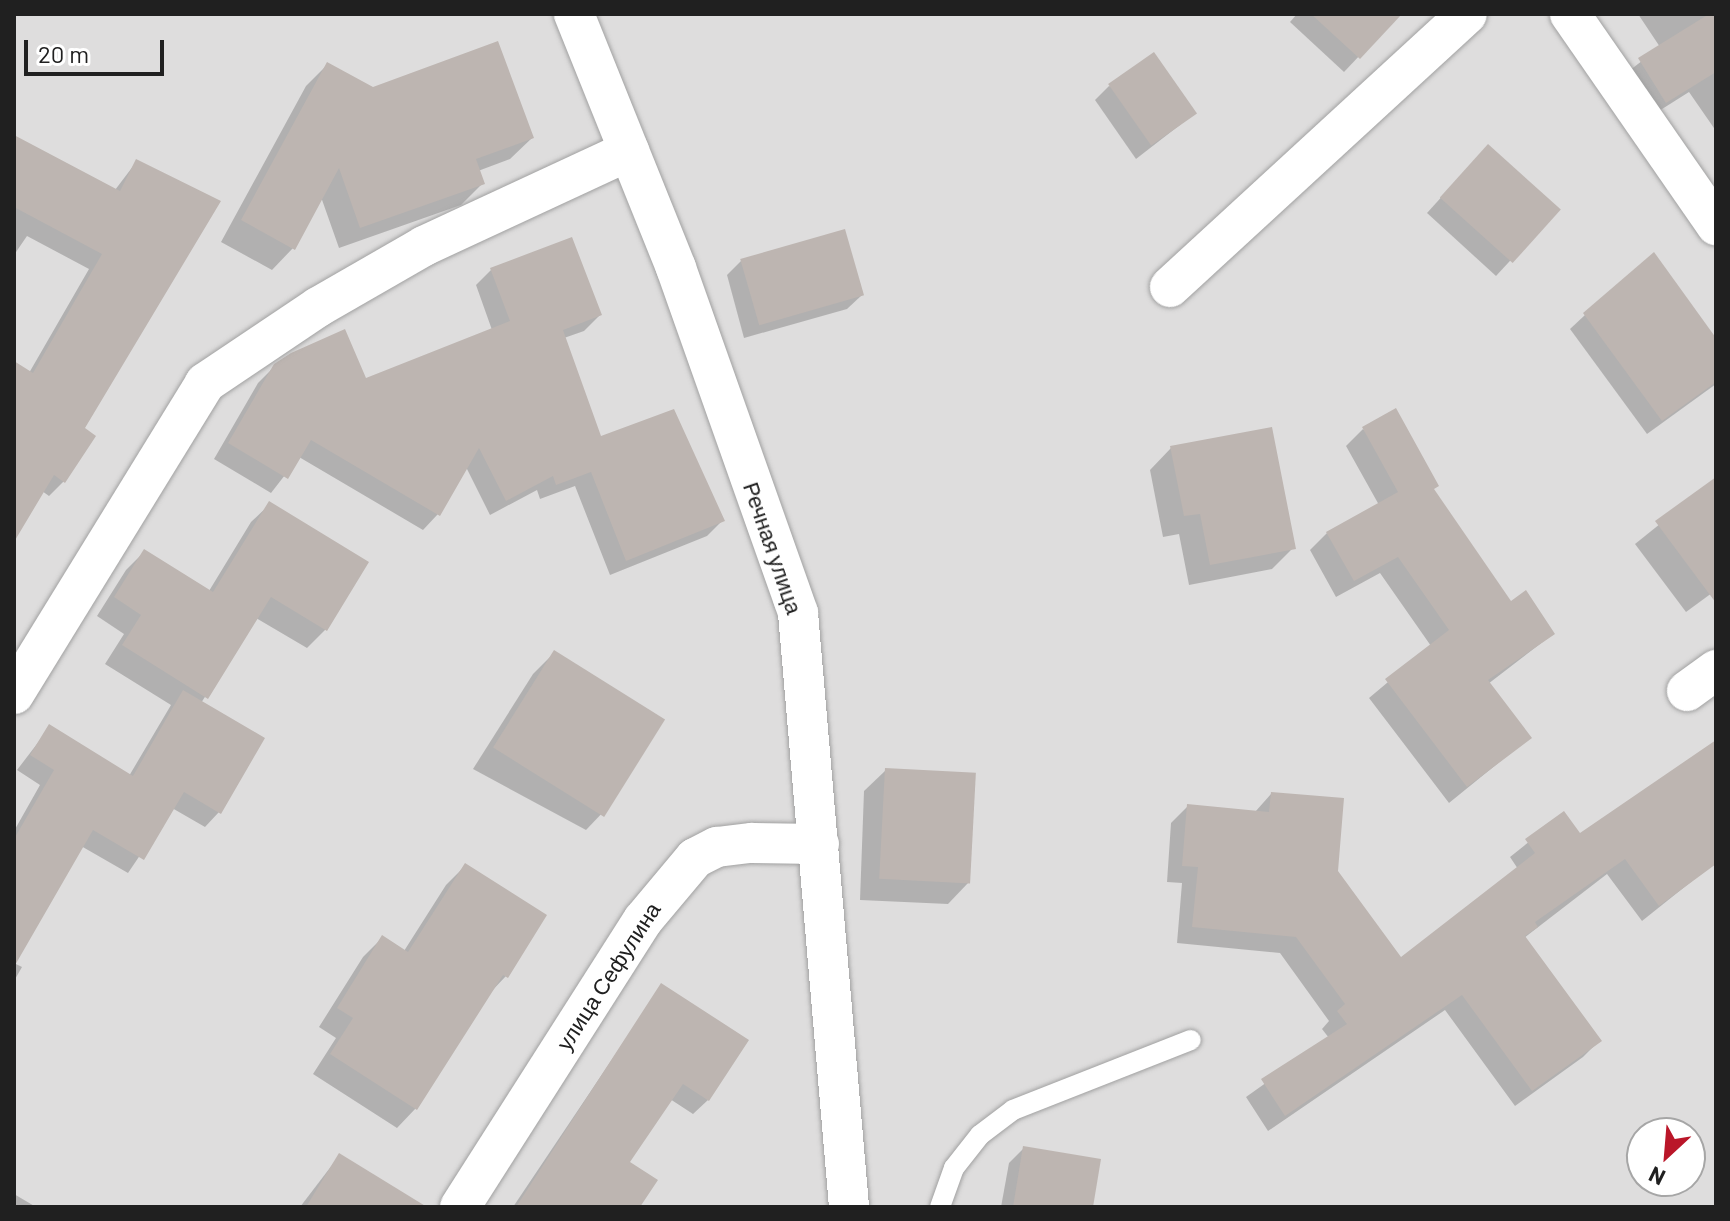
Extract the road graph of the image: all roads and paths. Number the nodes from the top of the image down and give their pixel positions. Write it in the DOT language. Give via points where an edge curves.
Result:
graph roads {
  1 [pos="574,14"];
  2 [pos="1467,14"];
  3 [pos="1570,14"];
  4 [pos="629,151"];
  5 [pos="1716,225"];
  6 [pos="1170,287"];
  7 [pos="14,694"];
  8 [pos="819,844"];
  9 [pos="1191,1040"];
  10 [pos="460,1207"];
  11 [pos="849,1207"];
  12 [pos="940,1207"];
  1 -- 4 [label="street, Речная улица"];
  2 -- 6 [label="street"];
  3 -- 5 [label="street"];
  4 -- 7 [label="street" via="424,246 318,307 205,383"];
  4 -- 8 [label="street, Речная улица" via="798,613"];
  8 -- 10 [label="street, улица Сефулина" via="752,843 717,847 695,858 643,920"];
  8 -- 11 [label="street, Речная улица"];
  9 -- 12 [label="lane" via="1013,1110 980,1135 954,1168"];
}
